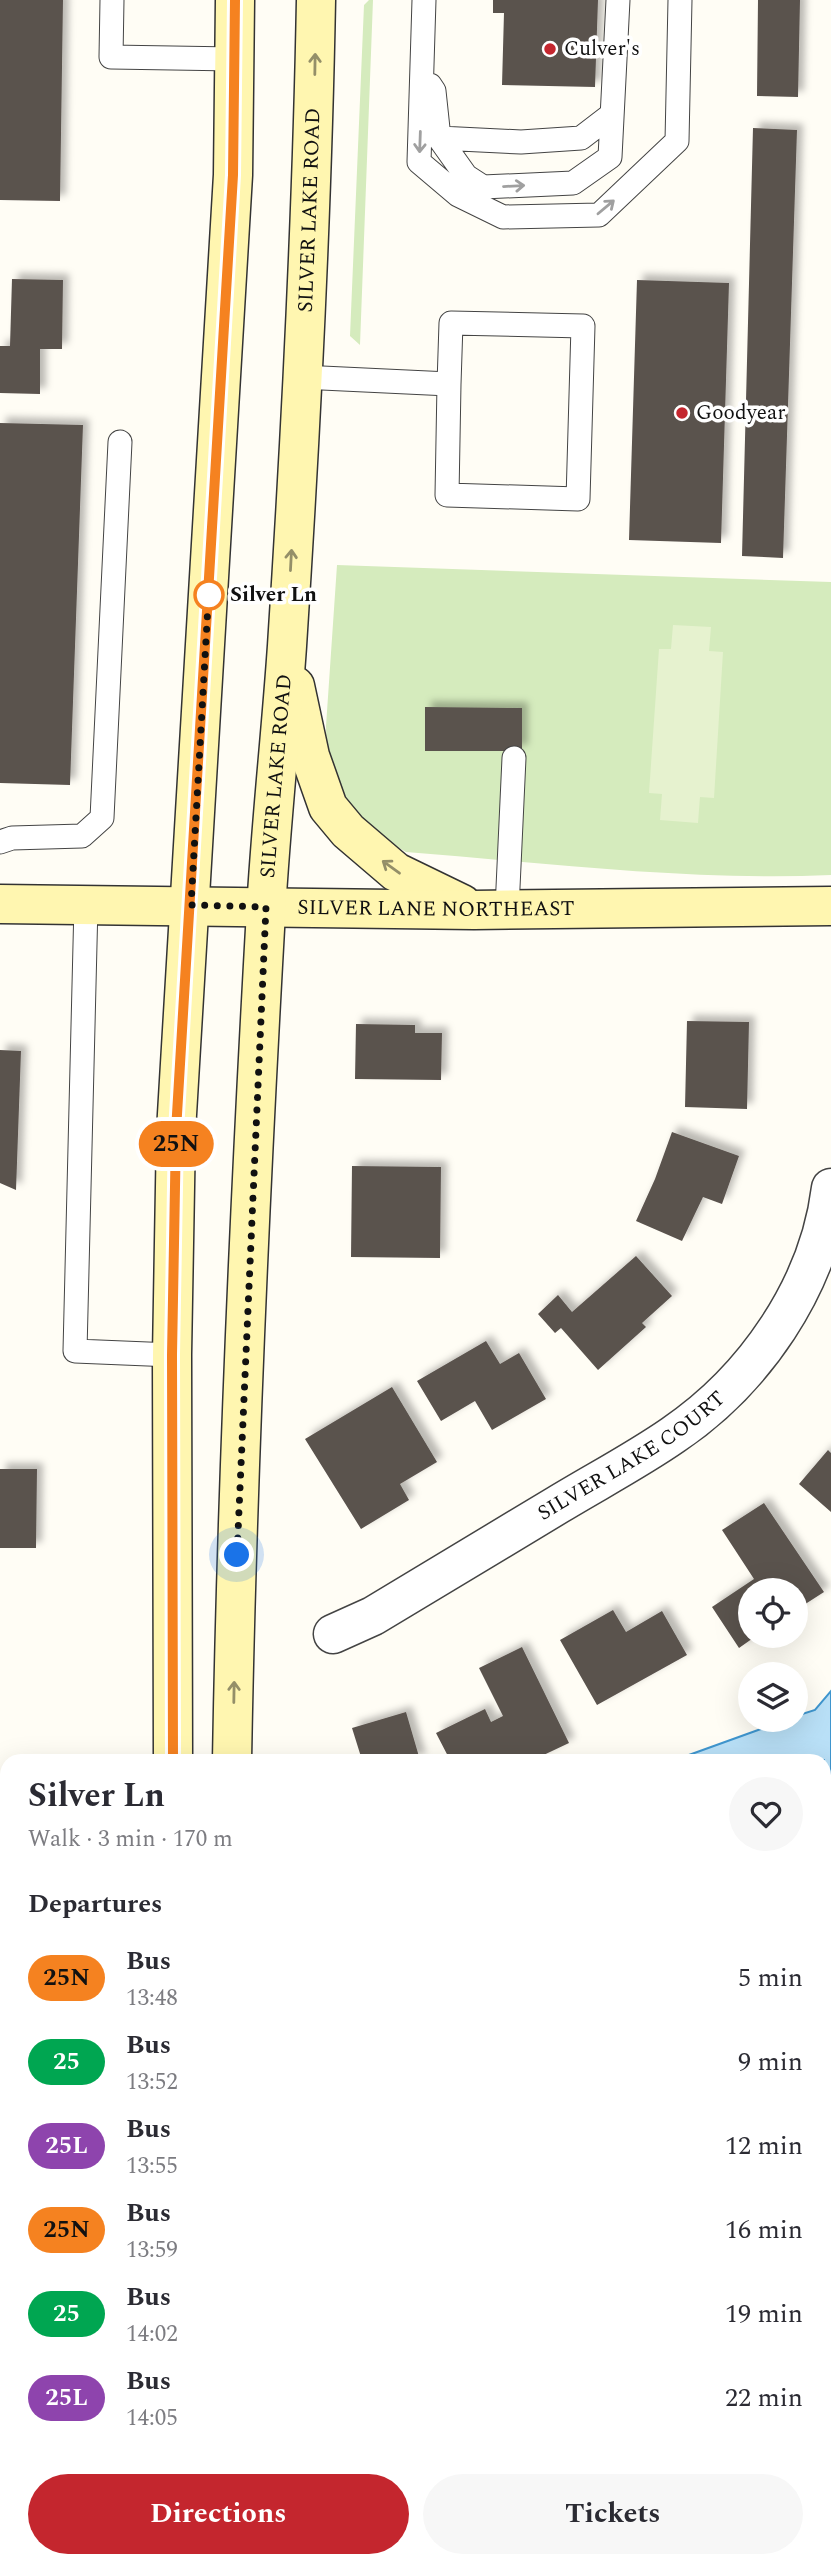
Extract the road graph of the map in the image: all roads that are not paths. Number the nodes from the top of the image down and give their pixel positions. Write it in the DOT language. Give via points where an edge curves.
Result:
graph roads {
  1 [pos="112,0"];
  2 [pos="235,0"];
  3 [pos="316,0"];
  4 [pos="424,0"];
  5 [pos="618,0"];
  6 [pos="680,0"];
  7 [pos="234,59"];
  8 [pos="422,73"];
  9 [pos="611,115"];
  10 [pos="439,138"];
  11 [pos="301,377"];
  12 [pos="449,384"];
  13 [pos="120,442"];
  14 [pos="287,646"];
  15 [pos="514,758"];
  16 [pos="0,842"];
  17 [pos="0,904"];
  18 [pos="86,904"];
  19 [pos="191,905"];
  20 [pos="831,906"];
  21 [pos="266,907"];
  22 [pos="490,910"];
  23 [pos="831,1188"];
  24 [pos="172,1355"];
  25 [pos="332,1634"];
  26 [pos="173,1754"];
  27 [pos="232,1754"];
  1 -- 7 [label="lane" via="111,57"];
  2 -- 7 [label="main road"];
  11 -- 3 [label="main road, SILVER LAKE ROAD, one-way" via="313,169"];
  4 -- 8 [label="lane"];
  5 -- 9 [label="lane"];
  8 -- 6 [label="lane, one-way" via="419,162 458,195 503,217 599,215 677,141"];
  7 -- 19 [label="main road" via="233,175"];
  8 -- 10 [label="lane" via="434,91"];
  9 -- 10 [label="lane" via="581,138 521,142"];
  10 -- 9 [label="lane, one-way" via="466,176 484,187 573,183 610,157"];
  11 -- 12 [label="lane"];
  14 -- 11 [label="main road, SILVER LAKE ROAD, one-way"];
  12 -- 12 [label="lane" via="447,495 578,499 583,326 452,323"];
  13 -- 16 [label="lane" via="102,818 82,836"];
  14 -- 21 [label="main road, SILVER LAKE ROAD"];
  22 -- 14 [label="main road, one-way" via="396,872 348,831 328,807 310,756"];
  15 -- 22 [label="lane"];
  17 -- 18 [label="main road, SILVER LANE NORTHEAST"];
  18 -- 19 [label="main road, SILVER LANE NORTHEAST"];
  18 -- 24 [label="lane" via="75,1351"];
  19 -- 21 [label="main road, SILVER LANE NORTHEAST"];
  19 -- 24 [label="main road" via="176,1131"];
  20 -- 22 [label="main road, SILVER LANE NORTHEAST"];
  21 -- 22 [label="main road, SILVER LANE NORTHEAST"];
  27 -- 21 [label="main road, SILVER LAKE ROAD, one-way" via="236,1569"];
  23 -- 25 [label="street, SILVER LAKE COURT" via="816,1250 793,1304 760,1353 721,1397 658,1445 373,1616"];
  24 -- 26 [label="main road"];
}
